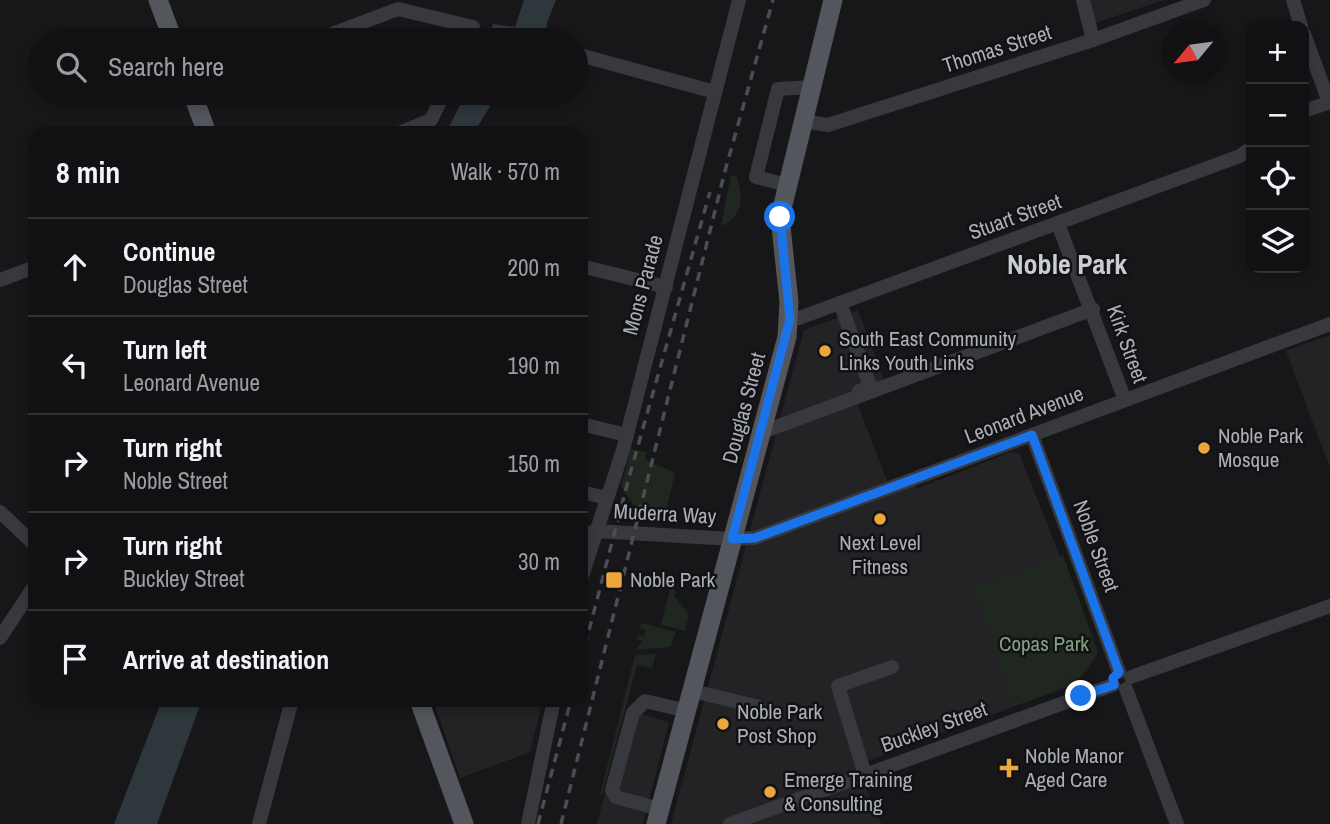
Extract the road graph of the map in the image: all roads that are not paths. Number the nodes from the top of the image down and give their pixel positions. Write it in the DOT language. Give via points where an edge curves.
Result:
graph roads {
  1 [pos="158,0"];
  2 [pos="739,0"];
  3 [pos="833,0"];
  4 [pos="1083,0"];
  5 [pos="1204,0"];
  6 [pos="1293,0"];
  7 [pos="395,5"];
  8 [pos="1299,21"];
  9 [pos="168,28"];
  10 [pos="343,28"];
  11 [pos="454,28"];
  12 [pos="1093,40"];
  13 [pos="1309,46"];
  14 [pos="588,57"];
  15 [pos="811,87"];
  16 [pos="715,92"];
  17 [pos="1330,102"];
  18 [pos="196,105"];
  19 [pos="438,105"];
  20 [pos="1309,109"];
  21 [pos="802,121"];
  22 [pos="204,126"];
  23 [pos="416,126"];
  24 [pos="1246,152"];
  25 [pos="787,185"];
  26 [pos="1058,224"];
  27 [pos="588,269"];
  28 [pos="28,270"];
  29 [pos="0,280"];
  30 [pos="666,287"];
  31 [pos="840,303"];
  32 [pos="1093,309"];
  33 [pos="790,319"];
  34 [pos="1330,324"];
  35 [pos="1125,400"];
  36 [pos="588,426"];
  37 [pos="761,428"];
  38 [pos="627,435"];
  39 [pos="1032,435"];
  40 [pos="588,494"];
  41 [pos="607,498"];
  42 [pos="0,512"];
  43 [pos="595,531"];
  44 [pos="588,534"];
  45 [pos="28,538"];
  46 [pos="732,539"];
  47 [pos="588,555"];
  48 [pos="28,596"];
  49 [pos="1330,606"];
  50 [pos="0,638"];
  51 [pos="892,667"];
  52 [pos="1122,681"];
  53 [pos="693,691"];
  54 [pos="290,707"];
  55 [pos="422,707"];
  56 [pos="553,707"];
  57 [pos="759,707"];
  58 [pos="687,711"];
  59 [pos="865,775"];
  60 [pos="658,817"];
  61 [pos="260,824"];
  62 [pos="464,824"];
  63 [pos="528,824"];
  64 [pos="730,824"];
  65 [pos="1177,824"];
  1 -- 9 [label="main road"];
  2 -- 16 [label="street, Mons Parade"];
  3 -- 15 [label="main road, Douglas Street"];
  4 -- 12 [label="street"];
  5 -- 12 [label="street, Thomas Street"];
  6 -- 8 [label="street"];
  7 -- 10 [label="street"];
  7 -- 11 [label="street"];
  12 -- 21 [label="street, Thomas Street" via="828,125"];
  13 -- 17 [label="street"];
  14 -- 16 [label="street"];
  15 -- 21 [label="main road, Douglas Street"];
  15 -- 25 [label="street" via="778,89 756,177"];
  16 -- 30 [label="street, Mons Parade"];
  17 -- 20 [label="street"];
  18 -- 22 [label="main road"];
  19 -- 23 [label="street" via="431,120"];
  21 -- 25 [label="main road, Douglas Street"];
  24 -- 26 [label="street, Stuart Street"];
  25 -- 33 [label="main road, Douglas Street" via="780,236"];
  26 -- 31 [label="street, Stuart Street"];
  26 -- 32 [label="street, Kirk Street"];
  27 -- 30 [label="street"];
  28 -- 29 [label="street"];
  30 -- 38 [label="street, Mons Parade"];
  31 -- 33 [label="street, Stuart Street"];
  31 -- 37 [label="street" via="870,386"];
  32 -- 35 [label="street, Kirk Street"];
  32 -- 37 [label="street"];
  33 -- 37 [label="main road, Douglas Street"];
  34 -- 35 [label="street, Leonard Avenue"];
  35 -- 39 [label="street, Leonard Avenue"];
  36 -- 38 [label="street"];
  37 -- 46 [label="main road, Douglas Street"];
  38 -- 41 [label="street, Mons Parade"];
  39 -- 46 [label="street, Leonard Avenue" via="755,538"];
  39 -- 52 [label="street, Noble Street"];
  40 -- 41 [label="street"];
  41 -- 43 [label="street, Mons Parade"];
  42 -- 45 [label="street"];
  43 -- 44 [label="street"];
  43 -- 46 [label="street, Muderra Way"];
  43 -- 47 [label="street, Mons Parade"];
  46 -- 53 [label="main road, Douglas Street"];
  48 -- 50 [label="street"];
  49 -- 52 [label="street, Buckley Street"];
  51 -- 59 [label="street" via="838,686"];
  52 -- 59 [label="street, Buckley Street"];
  52 -- 65 [label="street, Noble Street"];
  53 -- 57 [label="street"];
  53 -- 58 [label="main road, Douglas Street"];
  54 -- 61 [label="street"];
  55 -- 62 [label="main road"];
  56 -- 63 [label="street"];
  58 -- 60 [label="main road, Douglas Street"];
  58 -- 60 [label="street" via="645,701 633,713 611,790 616,797"];
  59 -- 64 [label="street, Buckley Street"];
}
